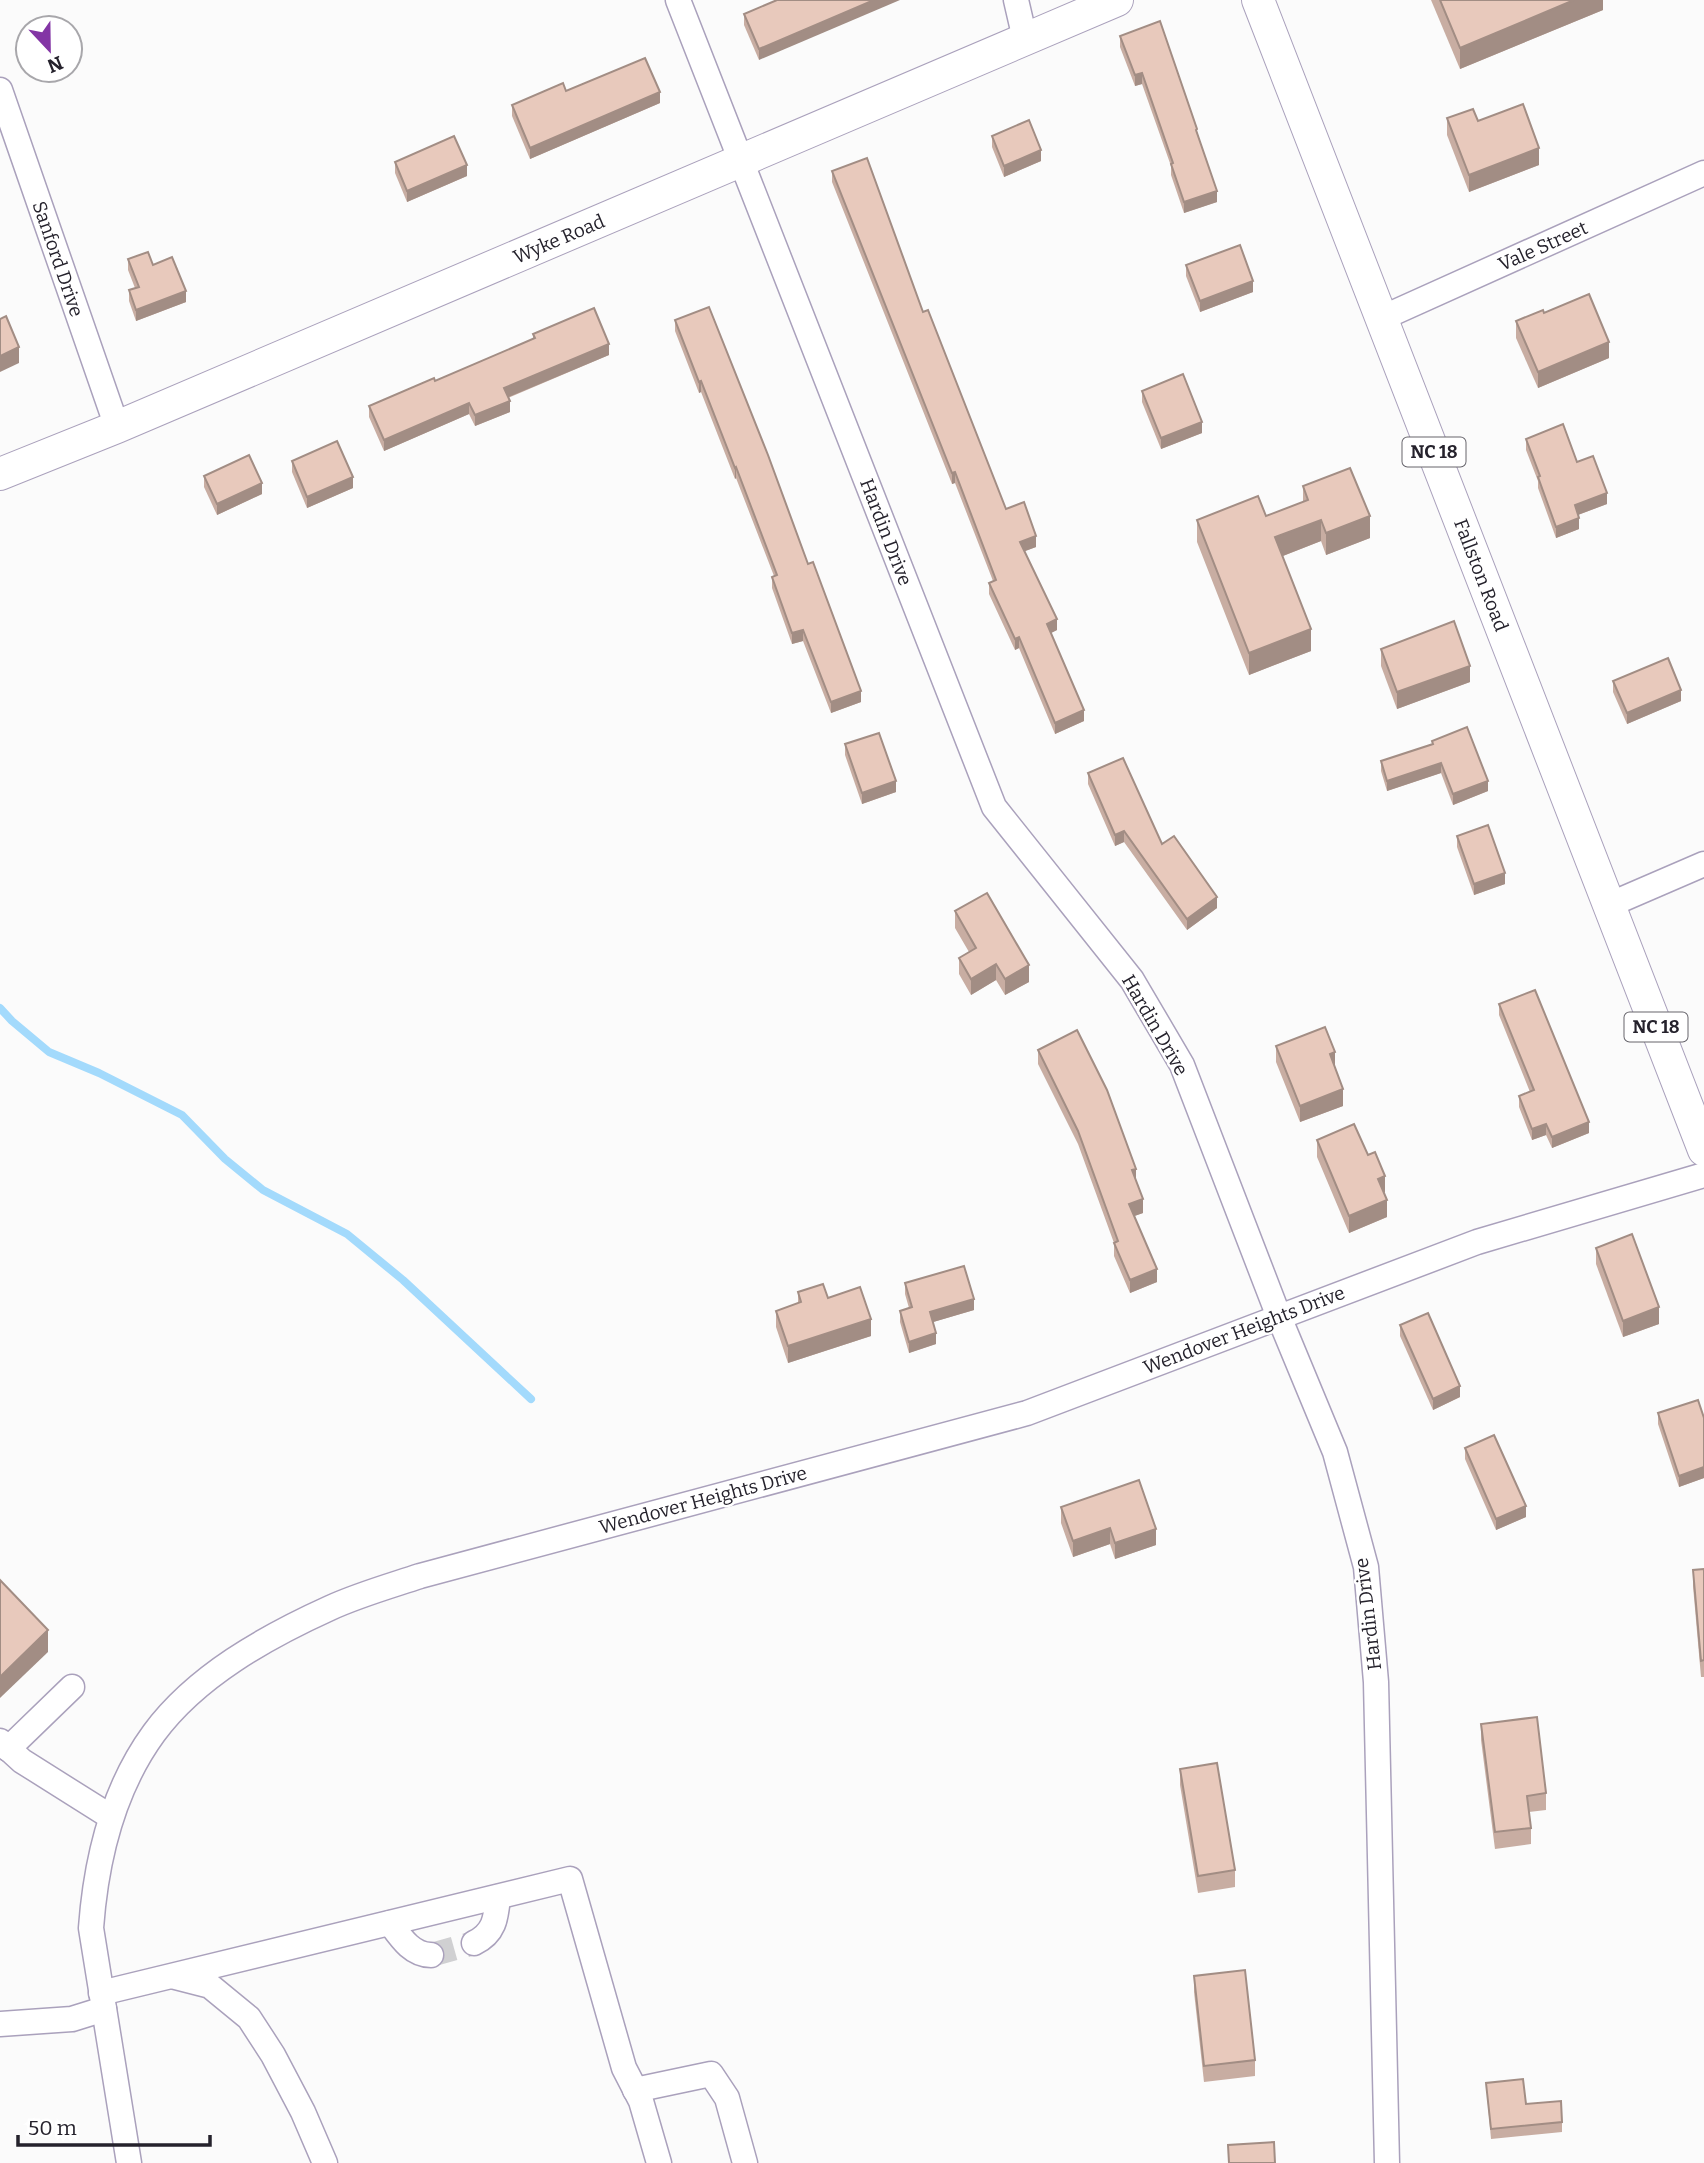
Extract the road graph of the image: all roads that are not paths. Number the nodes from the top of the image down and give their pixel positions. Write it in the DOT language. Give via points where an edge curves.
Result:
graph roads {
  1 [pos="678,0"];
  2 [pos="1116,0"];
  3 [pos="1258,0"];
  4 [pos="1023,2"];
  5 [pos="1025,39"];
  6 [pos="0,90"];
  7 [pos="741,161"];
  8 [pos="1704,173"];
  9 [pos="1382,318"];
  10 [pos="117,427"];
  11 [pos="0,474"];
  12 [pos="1704,864"];
  13 [pos="1609,905"];
  14 [pos="1704,1150"];
  15 [pos="1704,1175"];
  16 [pos="1279,1317"];
  17 [pos="72,1686"];
  18 [pos="4,1745"];
  19 [pos="111,1817"];
  20 [pos="498,1896"];
  21 [pos="390,1923"];
  22 [pos="474,1943"];
  23 [pos="431,1955"];
  24 [pos="172,1976"];
  25 [pos="103,2001"];
  26 [pos="0,2024"];
  27 [pos="635,2090"];
  28 [pos="130,2163"];
  29 [pos="326,2163"];
  30 [pos="659,2163"];
  31 [pos="745,2163"];
  32 [pos="1387,2163"];
  1 -- 7 [label="street, Hardin Drive"];
  2 -- 5 [label="main road, Wyke Road"];
  3 -- 9 [label="main road, Fallston Road / NC 18"];
  4 -- 5 [label="street"];
  5 -- 7 [label="main road, Wyke Road"];
  6 -- 10 [label="street, Sanford Drive"];
  7 -- 10 [label="main road, Wyke Road"];
  7 -- 16 [label="street, Hardin Drive" via="994,807 1132,980 1182,1065"];
  8 -- 9 [label="street, Vale Street"];
  9 -- 13 [label="main road, Fallston Road / NC 18"];
  10 -- 11 [label="main road, Wyke Road"];
  12 -- 13 [label="street"];
  13 -- 14 [label="main road, Fallston Road / NC 18"];
  15 -- 16 [label="street, Wendover Heights Drive" via="1476,1242"];
  16 -- 19 [label="street, Wendover Heights Drive" via="1027,1413 420,1576 331,1607 265,1640 220,1669 180,1704 154,1733"];
  16 -- 32 [label="street, Hardin Drive" via="1335,1452 1366,1567 1376,1682"];
  17 -- 18 [label="street"];
  18 -- 19 [label="street"];
  19 -- 25 [label="street, Wendover Heights Drive" via="93,1890 91,1928"];
  20 -- 21 [label="street"];
  20 -- 22 [label="street" via="496,1922"];
  20 -- 27 [label="street" via="570,1879 624,2068"];
  21 -- 23 [label="street" via="421,1955"];
  21 -- 24 [label="street"];
  24 -- 25 [label="street"];
  24 -- 29 [label="street" via="210,1986 250,2018"];
  25 -- 26 [label="street" via="72,2019"];
  25 -- 28 [label="street, Wendover Heights Drive"];
  27 -- 30 [label="street"];
  27 -- 31 [label="street" via="711,2074 727,2098"];
}
